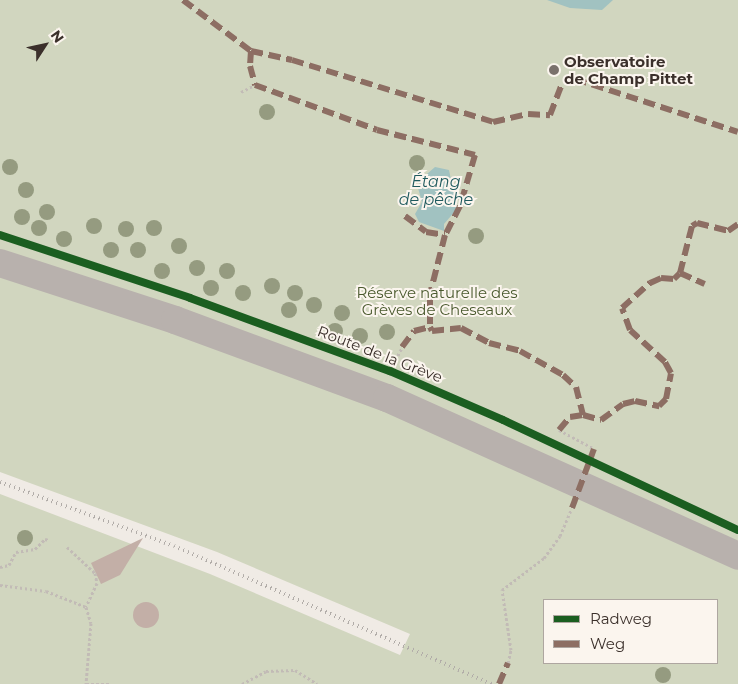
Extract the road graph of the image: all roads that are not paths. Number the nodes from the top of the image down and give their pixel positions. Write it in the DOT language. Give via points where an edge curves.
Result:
graph roads {
  1 [pos="0,263"];
  2 [pos="738,556"];
  1 -- 2 [label="main road" via="175,320 387,398"];
}
